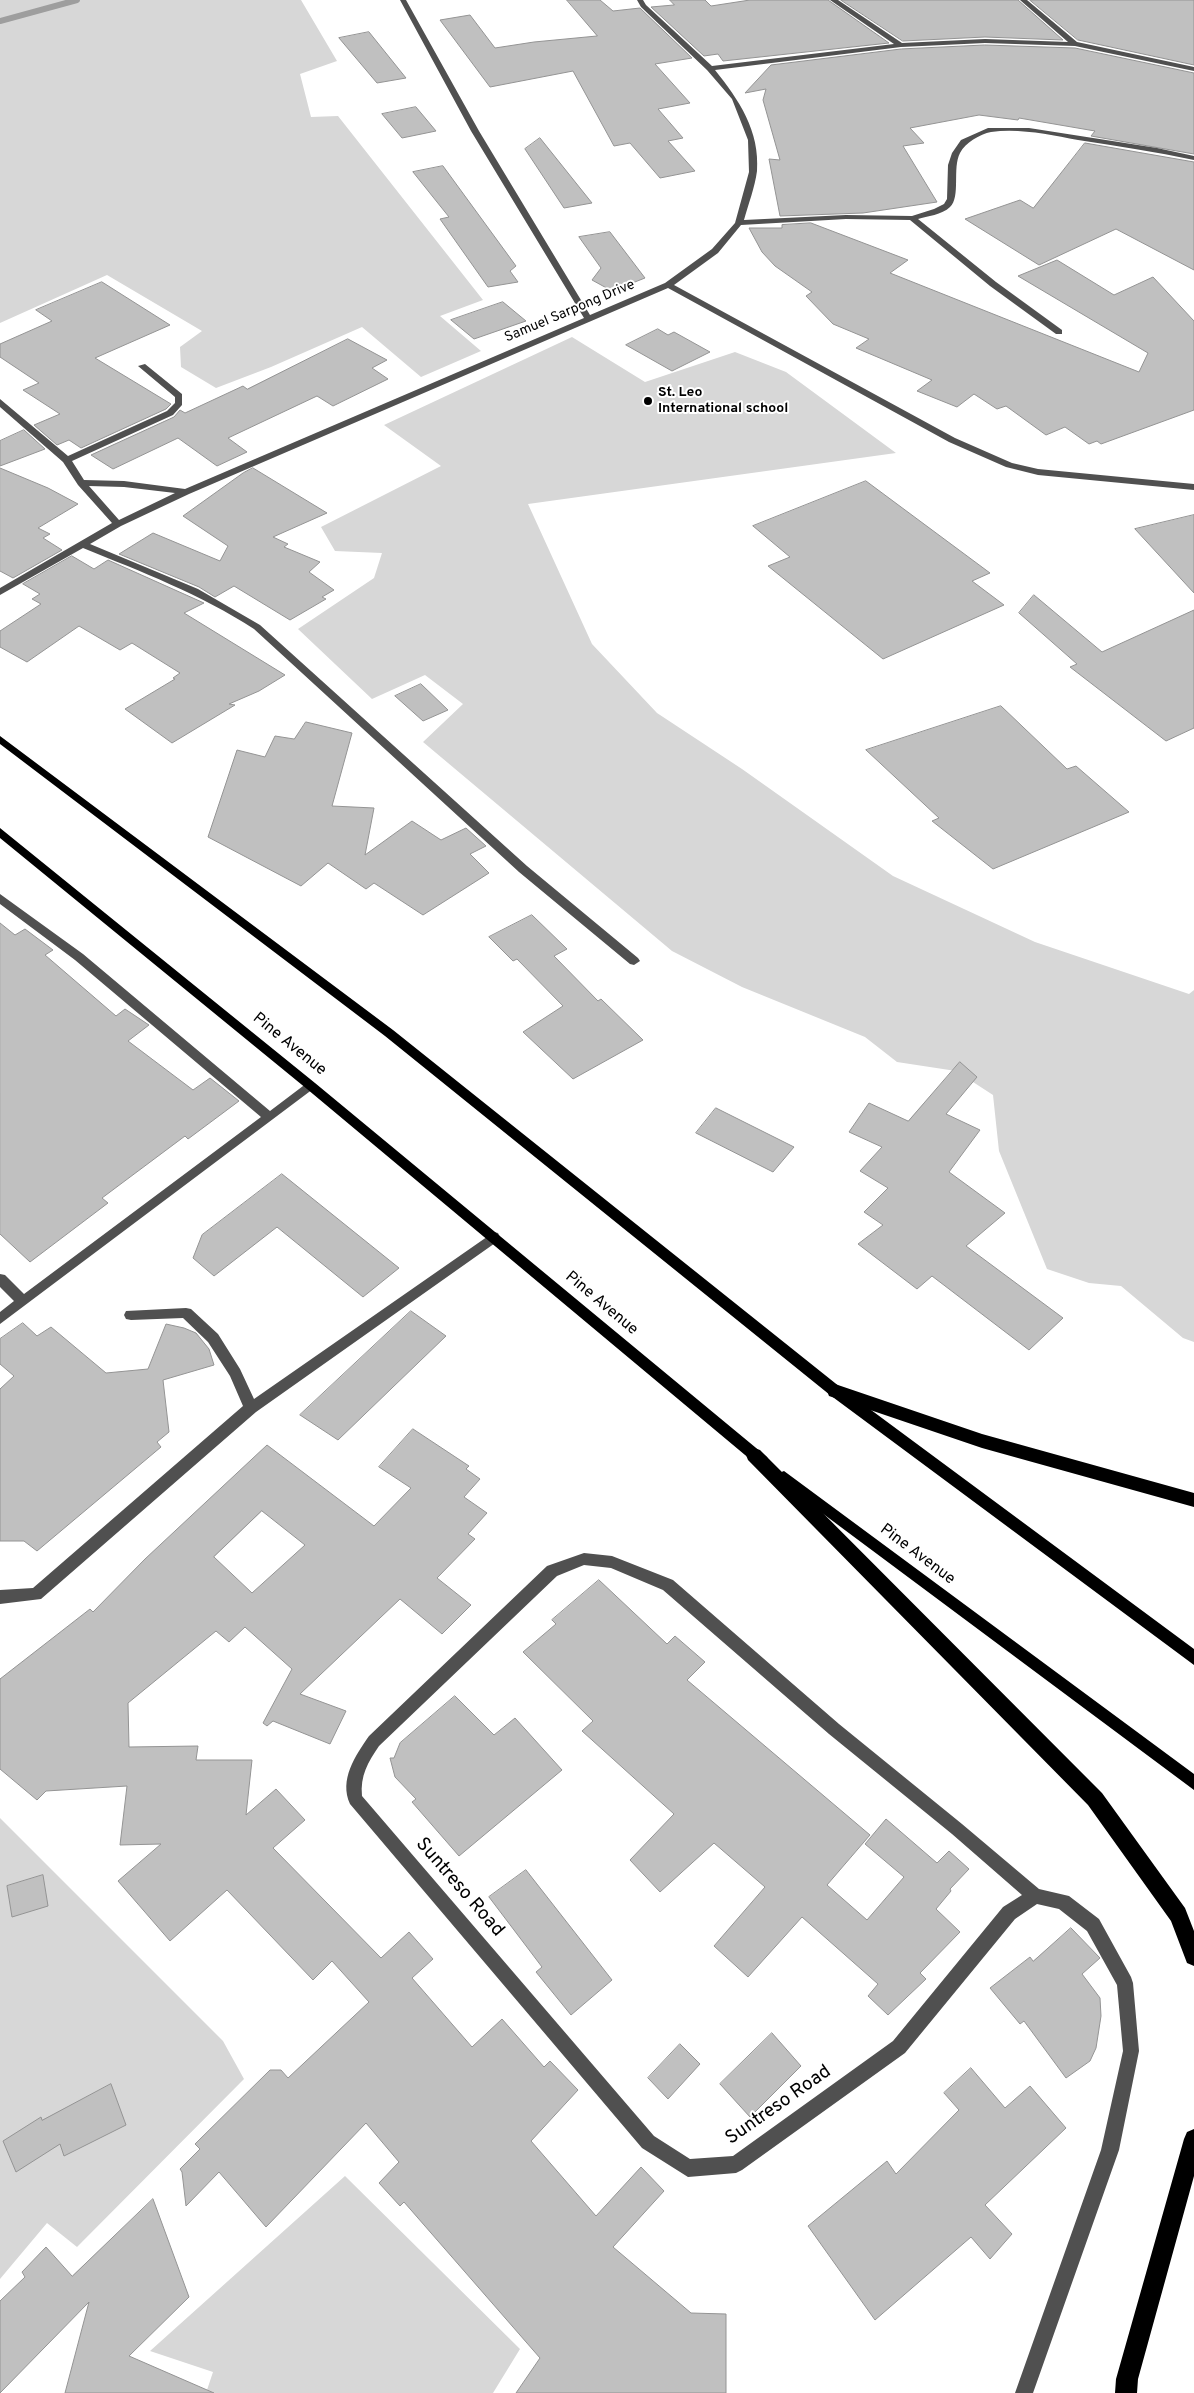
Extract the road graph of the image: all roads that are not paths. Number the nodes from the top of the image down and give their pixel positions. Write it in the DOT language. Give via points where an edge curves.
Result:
graph roads {
  1 [pos="403,0"];
  2 [pos="640,0"];
  3 [pos="833,0"];
  4 [pos="1023,0"];
  5 [pos="1076,44"];
  6 [pos="900,45"];
  7 [pos="710,68"];
  8 [pos="1194,69"];
  9 [pos="1194,158"];
  10 [pos="912,218"];
  11 [pos="739,223"];
  12 [pos="668,285"];
  13 [pos="588,318"];
  14 [pos="1058,332"];
  15 [pos="142,366"];
  16 [pos="0,402"];
  17 [pos="67,460"];
  18 [pos="81,483"];
  19 [pos="1194,487"];
  20 [pos="186,492"];
  21 [pos="118,524"];
  22 [pos="84,545"];
  23 [pos="0,592"];
  24 [pos="0,740"];
  25 [pos="0,832"];
  26 [pos="0,898"];
  27 [pos="634,961"];
  28 [pos="311,1086"];
  29 [pos="269,1118"];
  30 [pos="494,1237"];
  31 [pos="0,1280"];
  32 [pos="23,1301"];
  33 [pos="131,1315"];
  34 [pos="0,1319"];
  35 [pos="835,1391"];
  36 [pos="251,1408"];
  37 [pos="754,1455"];
  38 [pos="1194,1500"];
  39 [pos="0,1597"];
  40 [pos="1194,1658"];
  41 [pos="1194,1783"];
  42 [pos="1035,1896"];
  43 [pos="1194,1956"];
  44 [pos="1194,2139"];
  45 [pos="1024,2393"];
  46 [pos="1126,2393"];
  1 -- 13 [label="street" via="475,131"];
  2 -- 7 [label="street, Samuel Sarpong Drive"];
  3 -- 6 [label="street"];
  4 -- 5 [label="street"];
  5 -- 6 [label="street" via="985,41"];
  5 -- 8 [label="street"];
  6 -- 7 [label="street"];
  7 -- 11 [label="street, Samuel Sarpong Drive" via="735,99 752,140 753,172"];
  9 -- 10 [label="street" via="1029,130 988,130 964,142 956,153 952,165 951,199 947,206"];
  10 -- 11 [label="street" via="846,217"];
  10 -- 14 [label="street"];
  11 -- 12 [label="street, Samuel Sarpong Drive" via="715,251"];
  12 -- 13 [label="street, Samuel Sarpong Drive"];
  12 -- 19 [label="street" via="952,440 1009,465 1038,472"];
  13 -- 20 [label="street, Samuel Sarpong Drive"];
  15 -- 17 [label="street" via="179,396 179,403 170,413"];
  16 -- 17 [label="street"];
  17 -- 18 [label="street"];
  18 -- 20 [label="street" via="124,484"];
  18 -- 21 [label="street"];
  20 -- 21 [label="street, Samuel Sarpong Drive"];
  21 -- 22 [label="street, Samuel Sarpong Drive"];
  22 -- 23 [label="street, Samuel Sarpong Drive"];
  22 -- 27 [label="street" via="204,595 256,627 523,869"];
  24 -- 35 [label="main road" via="389,1033"];
  25 -- 28 [label="main road, Pine Avenue"];
  26 -- 29 [label="street" via="79,957"];
  28 -- 29 [label="street"];
  28 -- 30 [label="main road, Pine Avenue"];
  29 -- 32 [label="street"];
  30 -- 36 [label="street"];
  30 -- 37 [label="main road, Pine Avenue"];
  31 -- 32 [label="street"];
  32 -- 34 [label="street"];
  33 -- 36 [label="street" via="186,1313 213,1338 236,1373"];
  35 -- 38 [label="highway" via="982,1441"];
  35 -- 40 [label="main road"];
  36 -- 39 [label="street" via="36,1594"];
  37 -- 41 [label="main road, Pine Avenue"];
  37 -- 43 [label="highway" via="1095,1799 1178,1915"];
  42 -- 42 [label="street, Suntreso Road" via="1009,1913 899,2047 736,2164 688,2168 648,2142 355,1799 352,1783 358,1764 374,1741 552,1570 584,1559 612,1562 668,1585 834,1729"];
  42 -- 45 [label="street" via="1063,1902 1093,1925 1125,1983 1131,2051 1110,2150"];
  44 -- 46 [label="highway" via="1127,2379"];
}
